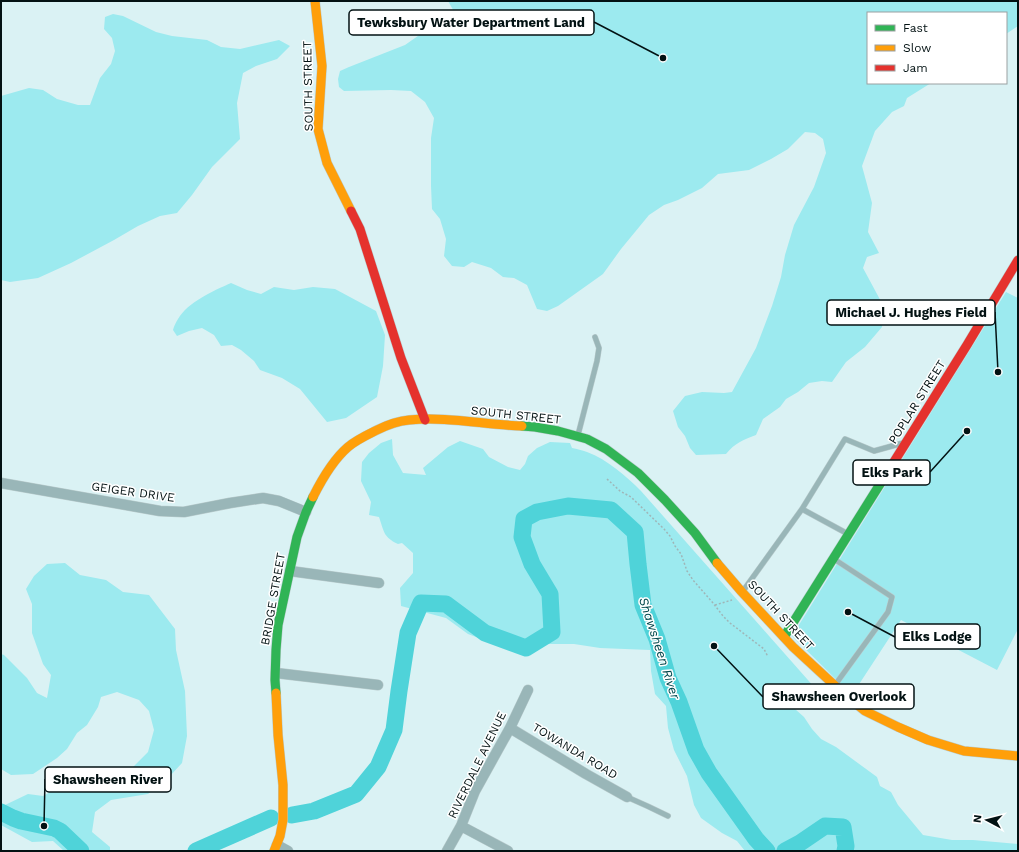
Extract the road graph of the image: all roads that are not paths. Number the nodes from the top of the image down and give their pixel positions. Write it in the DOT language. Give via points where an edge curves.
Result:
graph roads {
  1 [pos="315,1"];
  2 [pos="1018,260"];
  3 [pos="595,337"];
  4 [pos="425,420"];
  5 [pos="578,436"];
  6 [pos="906,442"];
  7 [pos="1,483"];
  8 [pos="802,509"];
  9 [pos="306,512"];
  10 [pos="848,534"];
  11 [pos="833,559"];
  12 [pos="290,571"];
  13 [pos="379,583"];
  14 [pos="742,592"];
  15 [pos="784,637"];
  16 [pos="276,674"];
  17 [pos="378,685"];
  18 [pos="835,686"];
  19 [pos="528,690"];
  20 [pos="510,728"];
  21 [pos="1018,756"];
  22 [pos="627,797"];
  23 [pos="668,816"];
  24 [pos="461,826"];
  25 [pos="276,848"];
  26 [pos="288,851"];
  27 [pos="447,851"];
  28 [pos="508,851"];
  1 -- 4 [label="street, SOUTH STREET" via="322,66 318,129 327,163 360,229 401,358"];
  2 -- 6 [label="street, POPLAR STREET"];
  3 -- 5 [label="lane" via="599,348 598,361"];
  4 -- 5 [label="street, SOUTH STREET" via="535,427"];
  4 -- 9 [label="street, BRIDGE STREET" via="408,420 384,427 348,448 319,485"];
  5 -- 14 [label="street, SOUTH STREET" via="606,449 638,473 695,533"];
  6 -- 8 [label="lane" via="874,451 845,439"];
  6 -- 10 [label="street, POPLAR STREET"];
  7 -- 9 [label="street, GEIGER DRIVE" via="160,511 184,512 263,498 279,501"];
  8 -- 10 [label="lane"];
  8 -- 14 [label="lane"];
  9 -- 12 [label="street, BRIDGE STREET" via="297,536"];
  10 -- 11 [label="street, POPLAR STREET"];
  11 -- 15 [label="street, POPLAR STREET"];
  11 -- 18 [label="lane" via="892,597 888,612"];
  12 -- 13 [label="street"];
  12 -- 16 [label="street, BRIDGE STREET" via="278,625"];
  14 -- 15 [label="street, SOUTH STREET"];
  15 -- 18 [label="street, SOUTH STREET"];
  16 -- 17 [label="street"];
  16 -- 25 [label="street, BRIDGE STREET" via="283,820"];
  18 -- 21 [label="street, SOUTH STREET" via="865,711 928,740 964,751"];
  19 -- 20 [label="street, RIVERDALE AVENUE"];
  20 -- 22 [label="street, TOWANDA ROAD"];
  20 -- 24 [label="street, RIVERDALE AVENUE" via="475,791"];
  22 -- 23 [label="lane"];
  24 -- 27 [label="street, RIVERDALE AVENUE"];
  24 -- 28 [label="street"];
  25 -- 26 [label="street"];
}
